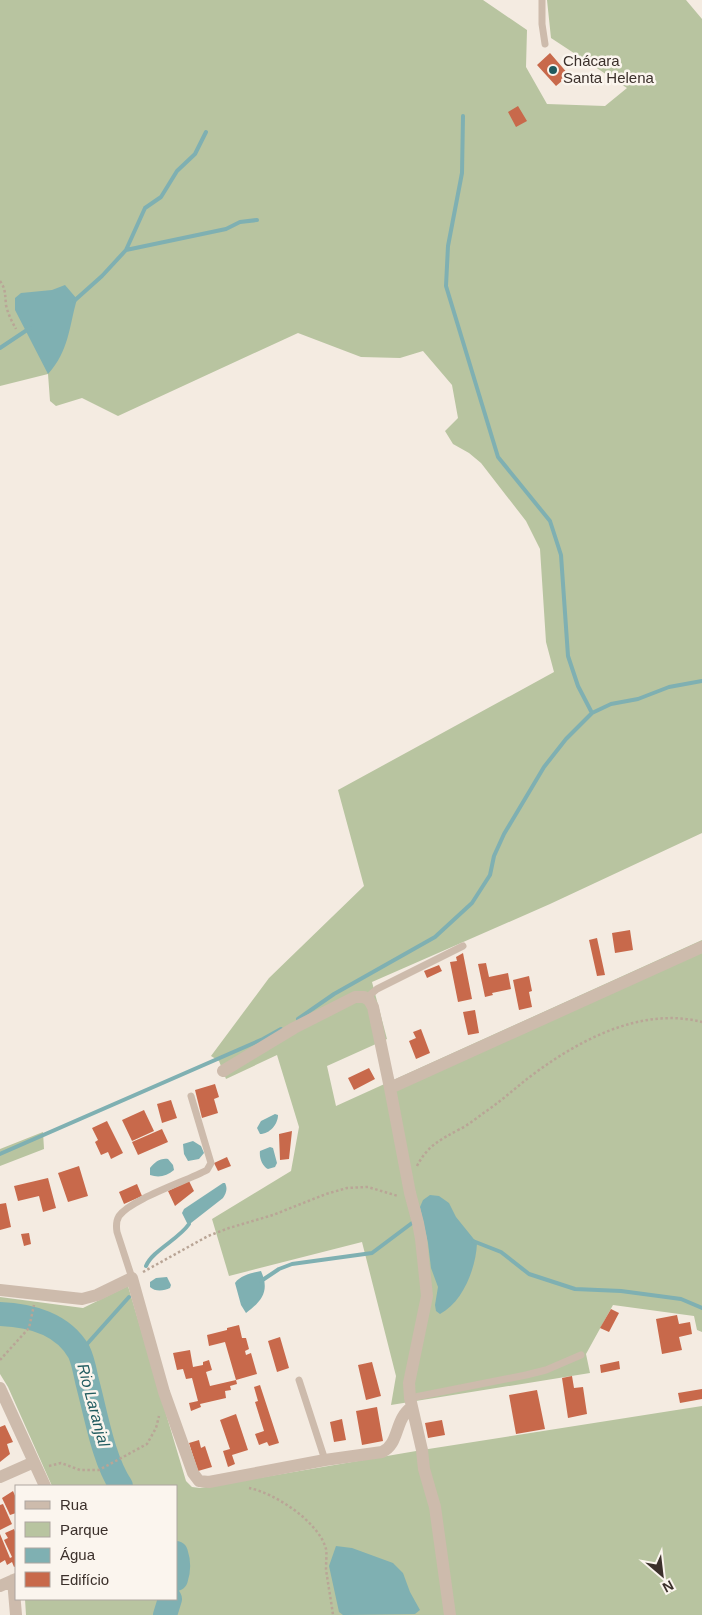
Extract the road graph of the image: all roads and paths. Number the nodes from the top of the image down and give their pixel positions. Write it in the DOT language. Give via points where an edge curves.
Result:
graph roads {
  1 [pos="542,0"];
  2 [pos="545,44"];
  3 [pos="0,281"];
  4 [pos="16,329"];
  5 [pos="463,946"];
  6 [pos="702,947"];
  7 [pos="369,1000"];
  8 [pos="702,1022"];
  9 [pos="223,1071"];
  10 [pos="390,1088"];
  11 [pos="191,1096"];
  12 [pos="415,1170"];
  13 [pos="412,1205"];
  14 [pos="132,1278"];
  15 [pos="0,1290"];
  16 [pos="33,1308"];
  17 [pos="581,1355"];
  18 [pos="0,1360"];
  19 [pos="300,1380"];
  20 [pos="0,1388"];
  21 [pos="164,1392"];
  22 [pos="411,1403"];
  23 [pos="325,1460"];
  24 [pos="36,1466"];
  25 [pos="0,1477"];
  26 [pos="44,1485"];
  27 [pos="242,1487"];
  28 [pos="14,1580"];
  29 [pos="0,1586"];
  30 [pos="15,1598"];
  31 [pos="15,1600"];
  32 [pos="16,1615"];
  33 [pos="333,1615"];
  34 [pos="450,1615"];
  1 -- 2 [label="lane"];
  3 -- 4 [label="path" via="6,290 6,306"];
  5 -- 7 [label="lane" via="377,989"];
  6 -- 10 [label="street"];
  7 -- 9 [label="street" via="355,997 294,1028"];
  7 -- 10 [label="street"];
  8 -- 12 [label="path" via="659,1017 592,1038 544,1067 472,1122 434,1143"];
  10 -- 13 [label="street"];
  11 -- 14 [label="lane" via="211,1163 207,1170 148,1197 119,1216 117,1232"];
  13 -- 14 [label="path" via="400,1196 376,1188 347,1188 208,1236"];
  13 -- 22 [label="street" via="421,1239 427,1296 409,1383"];
  14 -- 15 [label="street" via="82,1299"];
  14 -- 21 [label="street"];
  16 -- 18 [label="path" via="29,1328"];
  17 -- 22 [label="lane" via="546,1370"];
  19 -- 23 [label="lane"];
  20 -- 24 [label="street"];
  21 -- 23 [label="street" via="193,1473 199,1481 209,1482"];
  21 -- 24 [label="path" via="156,1428 147,1444 99,1470 80,1470 61,1463"];
  22 -- 23 [label="street" via="387,1450"];
  22 -- 34 [label="street" via="435,1507"];
  24 -- 25 [label="street"];
  24 -- 26 [label="street"];
  27 -- 33 [label="path" via="258,1490 288,1504 323,1541"];
  28 -- 29 [label="street"];
  28 -- 30 [label="street"];
  31 -- 32 [label="street"];
}
